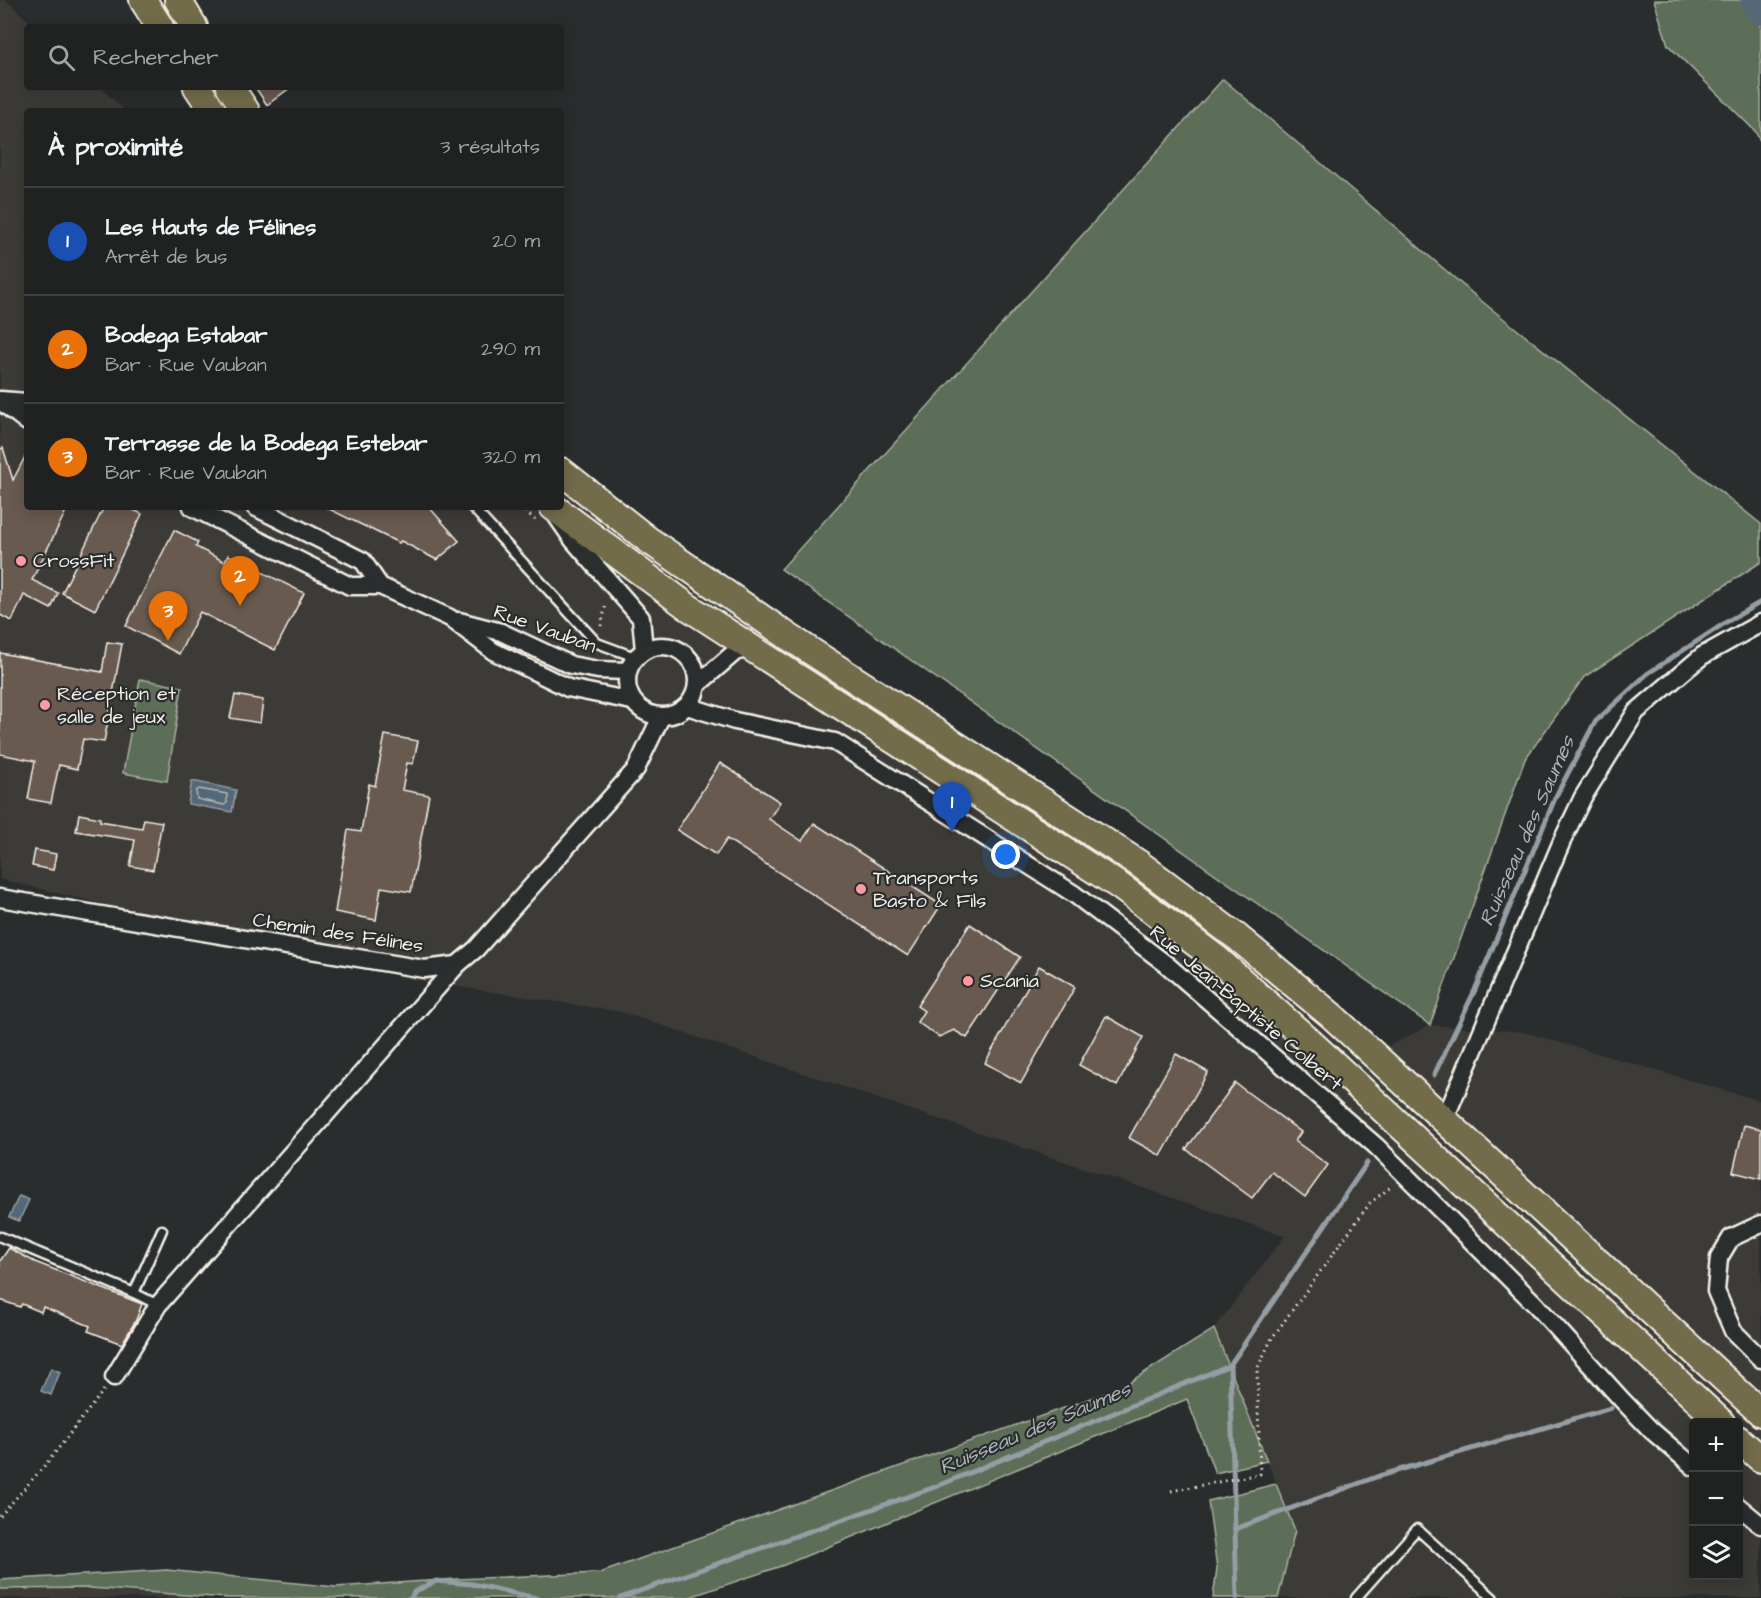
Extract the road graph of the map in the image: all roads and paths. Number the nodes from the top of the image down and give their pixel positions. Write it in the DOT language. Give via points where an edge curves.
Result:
graph roads {
  1 [pos="143,0"];
  2 [pos="178,0"];
  3 [pos="158,24"];
  4 [pos="192,24"];
  5 [pos="199,90"];
  6 [pos="232,90"];
  7 [pos="211,108"];
  8 [pos="244,108"];
  9 [pos="0,400"];
  10 [pos="24,402"];
  11 [pos="24,420"];
  12 [pos="564,473"];
  13 [pos="198,510"];
  14 [pos="261,510"];
  15 [pos="475,510"];
  16 [pos="553,510"];
  17 [pos="555,510"];
  18 [pos="380,586"];
  19 [pos="450,618"];
  20 [pos="1761,623"];
  21 [pos="752,647"];
  22 [pos="635,659"];
  23 [pos="697,685"];
  24 [pos="632,701"];
  25 [pos="687,706"];
  26 [pos="661,717"];
  27 [pos="0,898"];
  28 [pos="457,965"];
  29 [pos="1442,1119"];
  30 [pos="1406,1176"];
  31 [pos="1761,1224"];
  32 [pos="162,1230"];
  33 [pos="1,1237"];
  34 [pos="134,1293"];
  35 [pos="158,1305"];
  36 [pos="1761,1359"];
  37 [pos="114,1377"];
  38 [pos="1761,1413"];
  39 [pos="1717,1418"];
  40 [pos="1743,1443"];
  41 [pos="1761,1459"];
  42 [pos="1689,1463"];
  43 [pos="1171,1491"];
  44 [pos="1743,1510"];
  45 [pos="0,1516"];
  46 [pos="1761,1525"];
  47 [pos="1356,1598"];
  48 [pos="1493,1598"];
  1 -- 3 [label="main road"];
  2 -- 4 [label="main road"];
  5 -- 7 [label="main road"];
  6 -- 8 [label="main road"];
  9 -- 10 [label="street"];
  9 -- 11 [label="street"];
  12 -- 29 [label="main road" via="647,539 789,637 1147,869 1332,1016"];
  13 -- 18 [label="street, Rue Vauban" via="350,586"];
  14 -- 18 [label="street" via="363,561"];
  15 -- 22 [label="lane" via="597,644"];
  16 -- 22 [label="street" via="573,540 641,618"];
  17 -- 21 [label="main road" via="688,607"];
  18 -- 19 [label="street, Rue Vauban"];
  19 -- 22 [label="street, Rue Vauban" via="501,632 571,665 598,670"];
  19 -- 24 [label="street, Rue Vauban" via="493,651 568,688"];
  20 -- 29 [label="street" via="1702,656 1636,712 1566,832"];
  21 -- 23 [label="street" via="735,652"];
  21 -- 39 [label="main road" via="1120,887 1217,959"];
  22 -- 23 [label="street" via="654,647 679,650 693,664"];
  22 -- 24 [label="street" via="626,687"];
  23 -- 25 [label="street"];
  24 -- 26 [label="street" via="645,712"];
  25 -- 26 [label="street"];
  25 -- 30 [label="street, Rue Jean-Baptiste Colbert" via="735,721 835,742 1074,894 1166,964"];
  26 -- 28 [label="street" via="636,769 476,949"];
  27 -- 28 [label="street, Chemin des Félines" via="424,969"];
  28 -- 35 [label="street"];
  29 -- 38 [label="main road"];
  30 -- 42 [label="street, Rue Jean-Baptiste Colbert" via="1536,1305 1651,1430"];
  30 -- 43 [label="path" via="1370,1203 1272,1338 1257,1369 1260,1474"];
  31 -- 36 [label="street" via="1731,1238 1719,1258 1716,1291 1733,1331"];
  32 -- 34 [label="lane"];
  33 -- 34 [label="lane"];
  34 -- 35 [label="lane"];
  35 -- 37 [label="street"];
  37 -- 45 [label="path"];
  40 -- 41 [label="main road"];
  44 -- 46 [label="street"];
  47 -- 48 [label="lane" via="1418,1529"];
}
